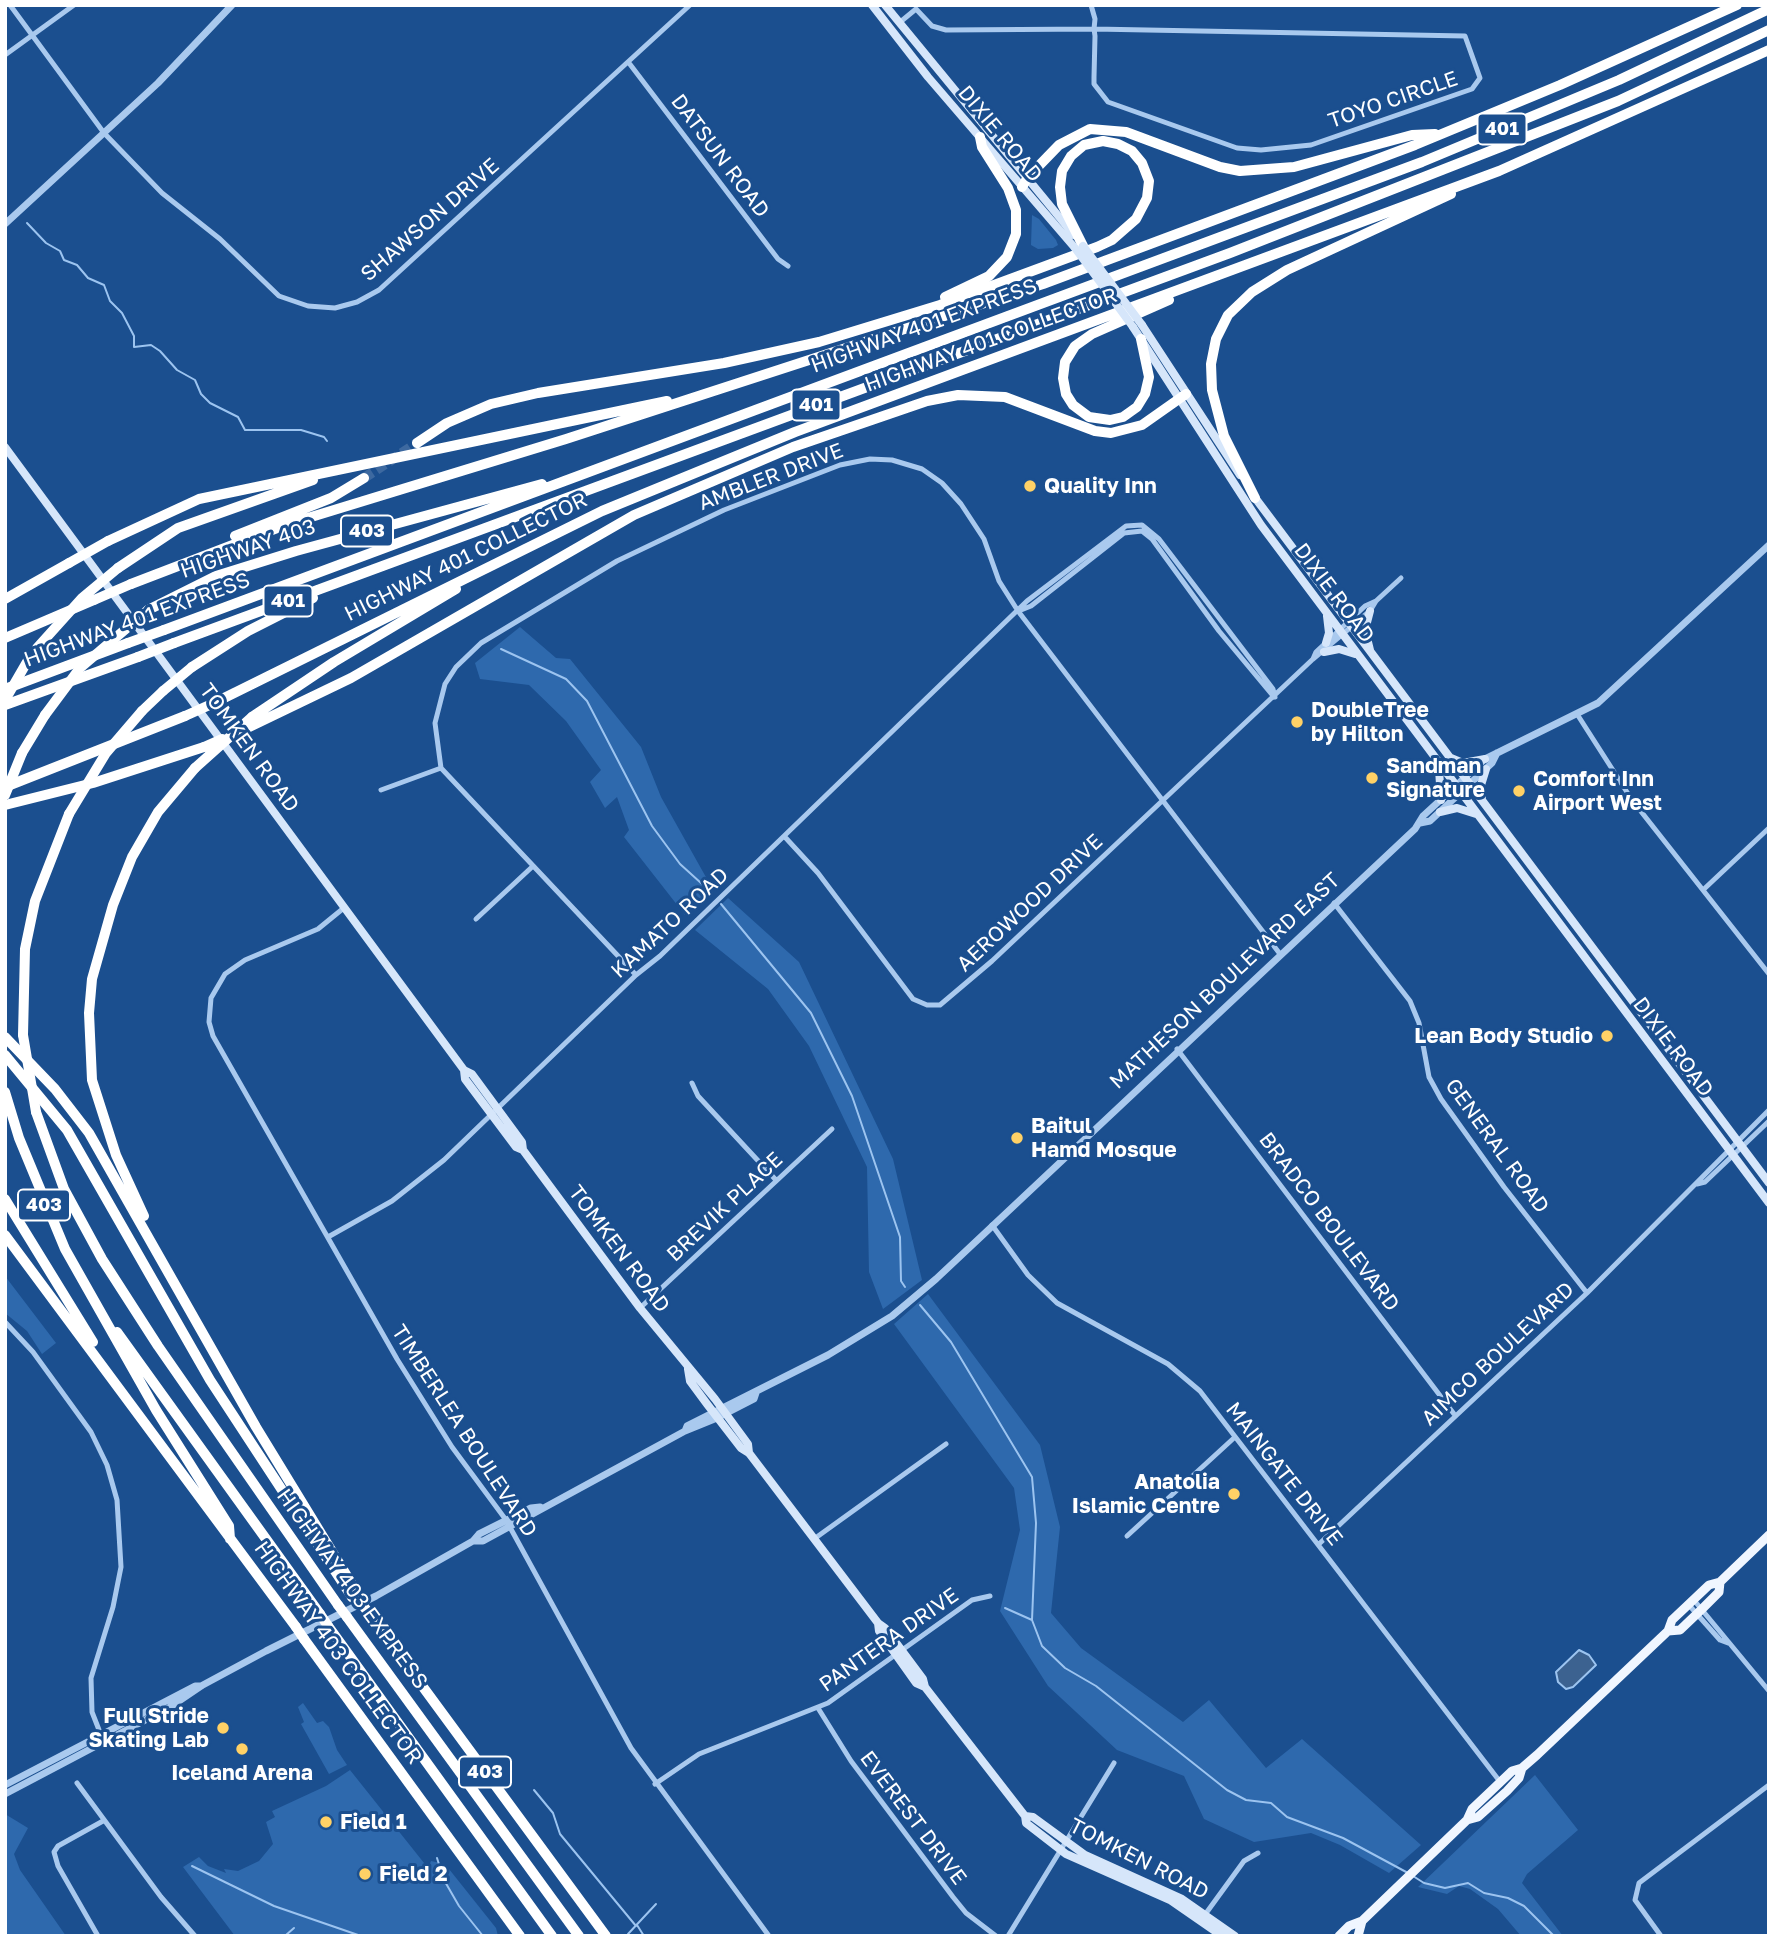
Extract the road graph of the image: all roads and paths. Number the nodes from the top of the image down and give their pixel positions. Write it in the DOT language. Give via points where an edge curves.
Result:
graph roads {
  1 [pos="10,5"];
  2 [pos="74,5"];
  3 [pos="232,5"];
  4 [pos="690,5"];
  5 [pos="872,5"];
  6 [pos="885,5"];
  7 [pos="1091,5"];
  8 [pos="1737,5"];
  9 [pos="1769,9"];
  10 [pos="899,23"];
  11 [pos="1094,29"];
  12 [pos="1769,30"];
  13 [pos="31,37"];
  14 [pos="1769,50"];
  15 [pos="5,55"];
  16 [pos="629,63"];
  17 [pos="104,132"];
  18 [pos="1439,134"];
  19 [pos="979,137"];
  20 [pos="1499,171"];
  21 [pos="1025,182"];
  22 [pos="5,223"];
  23 [pos="1079,247"];
  24 [pos="788,266"];
  25 [pos="1181,291"];
  26 [pos="893,320"];
  27 [pos="1138,326"];
  28 [pos="1141,339"];
  29 [pos="698,396"];
  30 [pos="1183,396"];
  31 [pos="417,443"];
  32 [pos="5,447"];
  33 [pos="354,467"];
  34 [pos="593,470"];
  35 [pos="364,478"];
  36 [pos="1255,498"];
  37 [pos="1769,545"];
  38 [pos="401,558"];
  39 [pos="191,559"];
  40 [pos="506,559"];
  41 [pos="1401,578"];
  42 [pos="5,599"];
  43 [pos="1376,601"];
  44 [pos="1018,611"];
  45 [pos="1370,611"];
  46 [pos="1327,613"];
  47 [pos="1348,626"];
  48 [pos="1341,633"];
  49 [pos="5,638"];
  50 [pos="1325,647"];
  51 [pos="1359,656"];
  52 [pos="1372,656"];
  53 [pos="5,689"];
  54 [pos="1275,697"];
  55 [pos="5,700"];
  56 [pos="5,705"];
  57 [pos="1577,714"];
  58 [pos="102,750"];
  59 [pos="1497,753"];
  60 [pos="1449,758"];
  61 [pos="1485,758"];
  62 [pos="1439,766"];
  63 [pos="441,768"];
  64 [pos="1486,769"];
  65 [pos="5,779"];
  66 [pos="1467,781"];
  67 [pos="5,787"];
  68 [pos="1458,789"];
  69 [pos="381,790"];
  70 [pos="5,795"];
  71 [pos="1440,800"];
  72 [pos="1482,800"];
  73 [pos="1161,801"];
  74 [pos="5,805"];
  75 [pos="1440,812"];
  76 [pos="1476,814"];
  77 [pos="1420,823"];
  78 [pos="1769,828"];
  79 [pos="785,836"];
  80 [pos="533,867"];
  81 [pos="1703,890"];
  82 [pos="1334,903"];
  83 [pos="345,907"];
  84 [pos="476,919"];
  85 [pos="1280,954"];
  86 [pos="1769,974"];
  87 [pos="636,975"];
  88 [pos="5,1037"];
  89 [pos="1177,1049"];
  90 [pos="5,1055"];
  91 [pos="692,1083"];
  92 [pos="6,1095"];
  93 [pos="1769,1110"];
  94 [pos="494,1111"];
  95 [pos="1769,1121"];
  96 [pos="832,1129"];
  97 [pos="1740,1145"];
  98 [pos="1731,1153"];
  99 [pos="775,1179"];
  100 [pos="1769,1183"];
  101 [pos="5,1199"];
  102 [pos="1769,1203"];
  103 [pos="992,1226"];
  104 [pos="5,1235"];
  105 [pos="328,1237"];
  106 [pos="168,1270"];
  107 [pos="1587,1293"];
  108 [pos="98,1306"];
  109 [pos="640,1308"];
  110 [pos="5,1322"];
  111 [pos="124,1393"];
  112 [pos="719,1413"];
  113 [pos="1454,1415"];
  114 [pos="1235,1437"];
  115 [pos="946,1444"];
  116 [pos="508,1523"];
  117 [pos="1769,1535"];
  118 [pos="1127,1536"];
  119 [pos="230,1539"];
  120 [pos="814,1539"];
  121 [pos="1319,1544"];
  122 [pos="1720,1582"];
  123 [pos="990,1596"];
  124 [pos="359,1600"];
  125 [pos="1691,1602"];
  126 [pos="1699,1612"];
  127 [pos="1668,1631"];
  128 [pos="900,1654"];
  129 [pos="201,1686"];
  130 [pos="1769,1691"];
  131 [pos="818,1708"];
  132 [pos="101,1735"];
  133 [pos="1114,1763"];
  134 [pos="1522,1768"];
  135 [pos="77,1783"];
  136 [pos="1500,1783"];
  137 [pos="655,1784"];
  138 [pos="5,1785"];
  139 [pos="1769,1785"];
  140 [pos="1507,1791"];
  141 [pos="5,1794"];
  142 [pos="1467,1820"];
  143 [pos="103,1821"];
  144 [pos="1062,1846"];
  145 [pos="1258,1853"];
  146 [pos="1204,1916"];
  147 [pos="1362,1922"];
  148 [pos="97,1936"];
  149 [pos="195,1936"];
  150 [pos="520,1936"];
  151 [pos="552,1936"];
  152 [pos="579,1936"];
  153 [pos="606,1936"];
  154 [pos="769,1936"];
  155 [pos="996,1936"];
  156 [pos="1008,1936"];
  157 [pos="1222,1936"];
  158 [pos="1235,1936"];
  159 [pos="1339,1936"];
  160 [pos="1358,1936"];
  161 [pos="1661,1936"];
  1 -- 13 [label="street, SHAWSON DRIVE"];
  2 -- 13 [label="street"];
  3 -- 17 [label="street" via="188,55"];
  4 -- 16 [label="street, SHAWSON DRIVE"];
  5 -- 19 [label="main road, DIXIE ROAD"];
  6 -- 10 [label="main road, DIXIE ROAD"];
  7 -- 11 [label="street, TOYO CIRCLE"];
  8 -- 18 [label="highway, HIGHWAY 401 COLLECTOR / 401"];
  9 -- 34 [label="highway, HIGHWAY 401 EXPRESS / 401" via="1619,80 1422,162"];
  10 -- 11 [label="street, TOYO CIRCLE" via="916,9 932,26 946,30"];
  10 -- 21 [label="main road, DIXIE ROAD"];
  11 -- 11 [label="street, TOYO CIRCLE" via="1465,36 1480,78 1472,89 1311,145 1237,148 1108,102 1094,84"];
  12 -- 38 [label="highway, HIGHWAY 401 EXPRESS / 401" via="1618,101 1230,254"];
  13 -- 15 [label="street"];
  13 -- 17 [label="street, SHAWSON DRIVE"];
  14 -- 20 [label="highway, HIGHWAY 401 COLLECTOR / 401"];
  16 -- 17 [label="street, SHAWSON DRIVE" via="379,290 335,308 308,306 279,296 162,193"];
  16 -- 24 [label="street, DATSUN ROAD" via="778,259"];
  17 -- 22 [label="street"];
  18 -- 21 [label="highway" via="1412,135 1331,159 1258,171 1220,167 1126,131 1090,129 1059,145"];
  18 -- 29 [label="highway, HIGHWAY 401 COLLECTOR / 401" via="1043,284"];
  19 -- 21 [label="main road, DIXIE ROAD"];
  19 -- 26 [label="highway" via="1009,188 1016,210 1016,234 1007,257 989,276"];
  20 -- 25 [label="highway, HIGHWAY 401 COLLECTOR / 401"];
  20 -- 36 [label="highway" via="1287,270 1252,292 1228,316 1216,339 1212,390 1224,436"];
  21 -- 23 [label="main road, DIXIE ROAD"];
  23 -- 26 [label="highway" via="1062,204 1062,171 1084,145 1118,144 1137,156 1149,181 1144,207 1123,232 1066,259"];
  23 -- 27 [label="main road, DIXIE ROAD, bridge"];
  25 -- 28 [label="highway" via="1163,305 1092,334 1075,346 1063,377 1073,405 1089,417 1110,420 1137,407 1149,377"];
  25 -- 40 [label="highway, HIGHWAY 401 COLLECTOR / 401" via="795,432 602,511"];
  26 -- 31 [label="highway" via="783,351 514,397 468,412"];
  27 -- 28 [label="main road, DIXIE ROAD"];
  27 -- 30 [label="main road, DIXIE ROAD"];
  28 -- 30 [label="main road, DIXIE ROAD"];
  29 -- 33 [label="highway"];
  29 -- 39 [label="highway, HIGHWAY 401 COLLECTOR / 401" via="285,525"];
  30 -- 36 [label="main road, DIXIE ROAD"];
  30 -- 46 [label="main road, DIXIE ROAD" via="1261,525"];
  30 -- 74 [label="highway, bridge" via="1142,425 1111,433 1095,432 1006,397 958,395 793,447 634,515 351,678 243,730 93,783"];
  32 -- 83 [label="main road, TOMKEN ROAD"];
  33 -- 42 [label="highway, bridge" via="199,499 108,541"];
  33 -- 55 [label="highway, bridge" via="190,523 118,568 82,598 37,648"];
  34 -- 53 [label="highway, HIGHWAY 401 EXPRESS / 401, bridge"];
  34 -- 70 [label="highway, HIGHWAY 403 / 403, bridge" via="216,576 148,610 80,668 22,753"];
  35 -- 39 [label="highway" via="331,498 207,547"];
  36 -- 47 [label="main road, DIXIE ROAD"];
  37 -- 57 [label="street, MATHESON BOULEVARD EAST" via="1614,690"];
  38 -- 56 [label="highway, HIGHWAY 401 EXPRESS / 401, bridge"];
  38 -- 152 [label="highway, HIGHWAY 403 EXPRESS / 403, bridge" via="287,610 192,667 142,711 106,752 69,814 35,901 26,949 23,1035 36,1112 64,1189 102,1259 338,1605"];
  39 -- 49 [label="highway, HIGHWAY 401 COLLECTOR / 401, bridge"];
  40 -- 58 [label="highway, HIGHWAY 401 COLLECTOR / 401, bridge" via="214,703"];
  40 -- 106 [label="highway, bridge" via="334,662 252,718 195,768 158,812 132,857 92,979 92,1080 116,1155"];
  41 -- 43 [label="street, AEROWOOD DRIVE"];
  43 -- 45 [label="street, AEROWOOD DRIVE"];
  43 -- 47 [label="street, AEROWOOD DRIVE" via="1365,606"];
  44 -- 54 [label="street, KAMATO ROAD" via="1031,606 1125,533 1142,531"];
  44 -- 63 [label="street, AMBLER DRIVE" via="979,530 942,483 905,463 882,459 852,462 724,510 651,544 481,643 456,667 441,694 435,734"];
  44 -- 73 [label="street, AMBLER DRIVE"];
  44 -- 79 [label="street, KAMATO ROAD"];
  45 -- 47 [label="street, AEROWOOD DRIVE"];
  45 -- 52 [label="main road" via="1365,630"];
  46 -- 48 [label="main road, DIXIE ROAD"];
  46 -- 50 [label="main road"];
  47 -- 48 [label="street, AEROWOOD DRIVE"];
  47 -- 52 [label="main road, DIXIE ROAD"];
  48 -- 50 [label="street, AEROWOOD DRIVE"];
  48 -- 51 [label="main road, DIXIE ROAD"];
  50 -- 51 [label="main road"];
  50 -- 54 [label="street, AEROWOOD DRIVE"];
  51 -- 62 [label="main road, DIXIE ROAD"];
  52 -- 60 [label="main road, DIXIE ROAD"];
  54 -- 73 [label="street, AEROWOOD DRIVE"];
  57 -- 59 [label="street, MATHESON BOULEVARD EAST"];
  57 -- 81 [label="street" via="1617,779"];
  58 -- 65 [label="highway"];
  58 -- 67 [label="highway, HIGHWAY 401 COLLECTOR / 401"];
  59 -- 61 [label="street, MATHESON BOULEVARD EAST"];
  59 -- 64 [label="street, MATHESON BOULEVARD EAST"];
  60 -- 61 [label="main road" via="1463,763"];
  60 -- 66 [label="main road, DIXIE ROAD"];
  61 -- 66 [label="street, MATHESON BOULEVARD EAST"];
  62 -- 68 [label="main road, DIXIE ROAD"];
  62 -- 71 [label="main road"];
  63 -- 69 [label="street"];
  63 -- 80 [label="street"];
  64 -- 66 [label="street, MATHESON BOULEVARD EAST"];
  64 -- 72 [label="main road"];
  66 -- 68 [label="street, MATHESON BOULEVARD EAST"];
  66 -- 72 [label="main road, DIXIE ROAD"];
  68 -- 71 [label="street, MATHESON BOULEVARD EAST"];
  68 -- 75 [label="street, MATHESON BOULEVARD EAST"];
  68 -- 76 [label="main road, DIXIE ROAD"];
  71 -- 77 [label="street, MATHESON BOULEVARD EAST"];
  72 -- 97 [label="main road, DIXIE ROAD"];
  73 -- 79 [label="street, AEROWOOD DRIVE" via="952,998 934,1006 919,1003 909,994"];
  73 -- 85 [label="street, AMBLER DRIVE"];
  75 -- 76 [label="main road" via="1457,808"];
  75 -- 77 [label="street, MATHESON BOULEVARD EAST"];
  76 -- 98 [label="main road, DIXIE ROAD"];
  77 -- 82 [label="street, MATHESON BOULEVARD EAST"];
  78 -- 81 [label="street"];
  79 -- 87 [label="street, KAMATO ROAD"];
  80 -- 84 [label="street"];
  80 -- 87 [label="street"];
  81 -- 86 [label="street"];
  82 -- 85 [label="street, MATHESON BOULEVARD EAST"];
  82 -- 107 [label="street, GENERAL ROAD" via="1410,1001 1429,1076 1441,1099"];
  83 -- 94 [label="main road, TOMKEN ROAD" via="464,1070 472,1074"];
  83 -- 105 [label="street, TIMBERLEA BOULEVARD" via="318,929 232,968 215,989 209,1011 213,1036"];
  85 -- 89 [label="street, MATHESON BOULEVARD EAST"];
  87 -- 94 [label="street, KAMATO ROAD"];
  88 -- 106 [label="highway" via="55,1088 89,1133"];
  89 -- 103 [label="street, MATHESON BOULEVARD EAST"];
  89 -- 113 [label="street, BRADCO BOULEVARD"];
  90 -- 124 [label="highway" via="67,1130 210,1380"];
  91 -- 99 [label="street" via="698,1097"];
  92 -- 108 [label="highway, 403" via="44,1205"];
  93 -- 97 [label="street, AIMCO BOULEVARD"];
  94 -- 105 [label="street, KAMATO ROAD" via="444,1160 392,1201"];
  94 -- 109 [label="main road, TOMKEN ROAD" via="522,1142 523,1150"];
  95 -- 97 [label="street, AIMCO BOULEVARD"];
  96 -- 99 [label="street, BREVIK PLACE"];
  97 -- 98 [label="street, AIMCO BOULEVARD"];
  97 -- 100 [label="main road, DIXIE ROAD"];
  98 -- 102 [label="main road, DIXIE ROAD"];
  98 -- 107 [label="street, AIMCO BOULEVARD"];
  99 -- 109 [label="street, BREVIK PLACE"];
  101 -- 111 [label="highway"];
  103 -- 112 [label="street, MATHESON BOULEVARD EAST" via="885,1321 756,1393 754,1399"];
  103 -- 114 [label="street, MAINGATE DRIVE" via="1048,1296 1180,1373"];
  104 -- 111 [label="highway"];
  105 -- 116 [label="street, TIMBERLEA BOULEVARD" via="425,1406"];
  106 -- 124 [label="highway"];
  107 -- 113 [label="street, AIMCO BOULEVARD"];
  108 -- 119 [label="highway" via="229,1527"];
  108 -- 151 [label="highway, HIGHWAY 403 EXPRESS / 403, bridge"];
  109 -- 112 [label="main road, TOMKEN ROAD" via="688,1369 690,1381"];
  110 -- 132 [label="street" via="33,1352 91,1432 117,1500 121,1567 91,1678 92,1712"];
  111 -- 119 [label="highway, HIGHWAY 403 COLLECTOR"];
  112 -- 116 [label="street, MATHESON BOULEVARD EAST" via="540,1507 535,1514"];
  112 -- 120 [label="main road, TOMKEN ROAD" via="741,1448 750,1453"];
  113 -- 121 [label="street, AIMCO BOULEVARD"];
  114 -- 118 [label="street"];
  114 -- 121 [label="street, MAINGATE DRIVE"];
  115 -- 120 [label="street"];
  116 -- 129 [label="street, MATHESON BOULEVARD EAST" via="479,1534 376,1596"];
  116 -- 137 [label="street, TIMBERLEA BOULEVARD" via="613,1719"];
  117 -- 122 [label="main road"];
  119 -- 150 [label="highway, HIGHWAY 403 COLLECTOR, bridge"];
  120 -- 128 [label="main road, TOMKEN ROAD"];
  121 -- 136 [label="street, MAINGATE DRIVE"];
  122 -- 125 [label="main road" via="1709,1585"];
  122 -- 126 [label="main road" via="1719,1592"];
  123 -- 128 [label="street, PANTERA DRIVE" via="972,1600"];
  124 -- 153 [label="highway, 403"];
  125 -- 126 [label="street"];
  125 -- 127 [label="main road" via="1672,1620"];
  126 -- 127 [label="main road" via="1680,1630"];
  126 -- 130 [label="street"];
  127 -- 134 [label="main road"];
  128 -- 131 [label="street, PANTERA DRIVE"];
  128 -- 144 [label="main road, TOMKEN ROAD" via="916,1683 925,1688 1025,1816 1033,1817"];
  129 -- 132 [label="street, MATHESON BOULEVARD EAST"];
  129 -- 141 [label="street, MATHESON BOULEVARD EAST"];
  131 -- 137 [label="street, PANTERA DRIVE" via="699,1754"];
  131 -- 155 [label="street, EVEREST DRIVE" via="851,1761 953,1897"];
  132 -- 138 [label="street, MATHESON BOULEVARD EAST"];
  133 -- 144 [label="street"];
  134 -- 136 [label="main road"];
  134 -- 140 [label="main road" via="1520,1779"];
  135 -- 143 [label="street"];
  136 -- 140 [label="street, MAINGATE DRIVE"];
  136 -- 142 [label="main road" via="1472,1809"];
  137 -- 154 [label="street, TIMBERLEA BOULEVARD"];
  139 -- 161 [label="street" via="1639,1883 1635,1900"];
  140 -- 142 [label="main road" via="1478,1817"];
  142 -- 147 [label="main road"];
  143 -- 148 [label="street" via="54,1852"];
  143 -- 149 [label="street"];
  144 -- 146 [label="main road, TOMKEN ROAD" via="1167,1891"];
  144 -- 156 [label="street"];
  145 -- 146 [label="street" via="1244,1861"];
  146 -- 157 [label="main road, TOMKEN ROAD"];
  146 -- 158 [label="main road, TOMKEN ROAD"];
  147 -- 159 [label="main road"];
  147 -- 160 [label="main road"];
}
